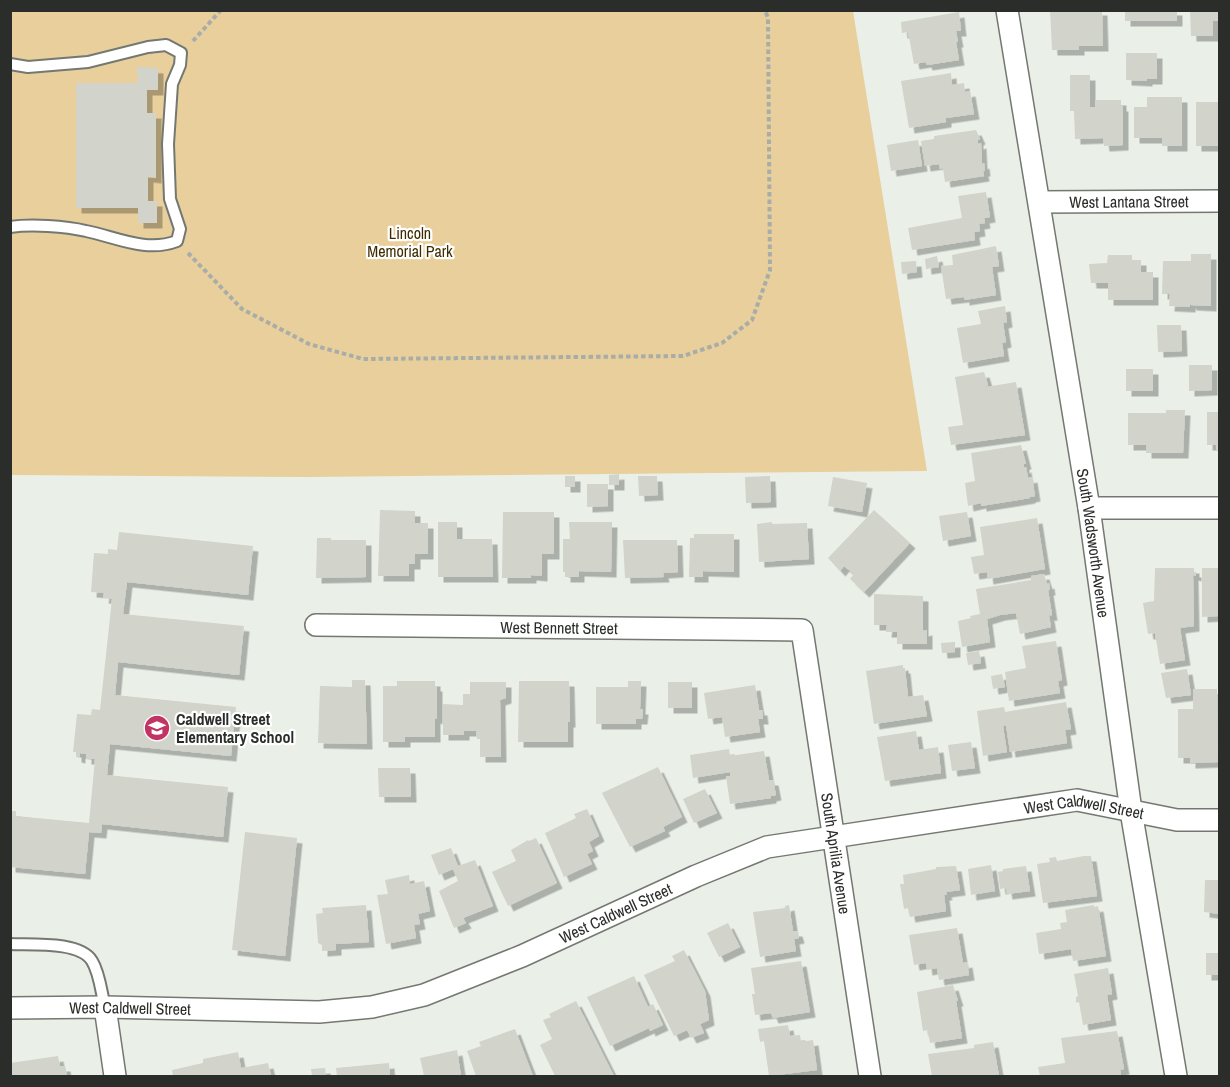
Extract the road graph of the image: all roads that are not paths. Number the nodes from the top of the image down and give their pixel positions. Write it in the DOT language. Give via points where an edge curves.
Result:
graph roads {
  1 [pos="1007,10"];
  2 [pos="10,64"];
  3 [pos="1220,201"];
  4 [pos="1039,202"];
  5 [pos="10,227"];
  6 [pos="1089,508"];
  7 [pos="1220,508"];
  8 [pos="316,625"];
  9 [pos="802,630"];
  10 [pos="1131,811"];
  11 [pos="1220,820"];
  12 [pos="832,837"];
  13 [pos="10,944"];
  14 [pos="105,1007"];
  15 [pos="10,1008"];
  16 [pos="115,1077"];
  17 [pos="870,1077"];
  18 [pos="1176,1077"];
  1 -- 4 [label="street, South Wadsworth Avenue"];
  2 -- 5 [label="lane" via="28,67 88,62 166,45 181,53 172,84 168,144 170,199 180,229 177,241 166,246 145,246 83,230"];
  3 -- 4 [label="street, West Lantana Street"];
  4 -- 6 [label="street, South Wadsworth Avenue"];
  6 -- 7 [label="street"];
  6 -- 10 [label="street, South Wadsworth Avenue"];
  8 -- 9 [label="street, West Bennett Street"];
  9 -- 12 [label="street, South Aprilia Avenue"];
  10 -- 11 [label="street, West Caldwell Street" via="1176,820"];
  10 -- 12 [label="street, West Caldwell Street" via="1077,800"];
  10 -- 18 [label="street, South Wadsworth Avenue"];
  12 -- 14 [label="street, West Caldwell Street" via="767,847 522,956 424,995 372,1007 319,1012"];
  12 -- 17 [label="street, South Aprilia Avenue"];
  13 -- 14 [label="lane" via="74,947 85,952 96,970"];
  14 -- 15 [label="street, West Caldwell Street"];
  14 -- 16 [label="street"];
}
